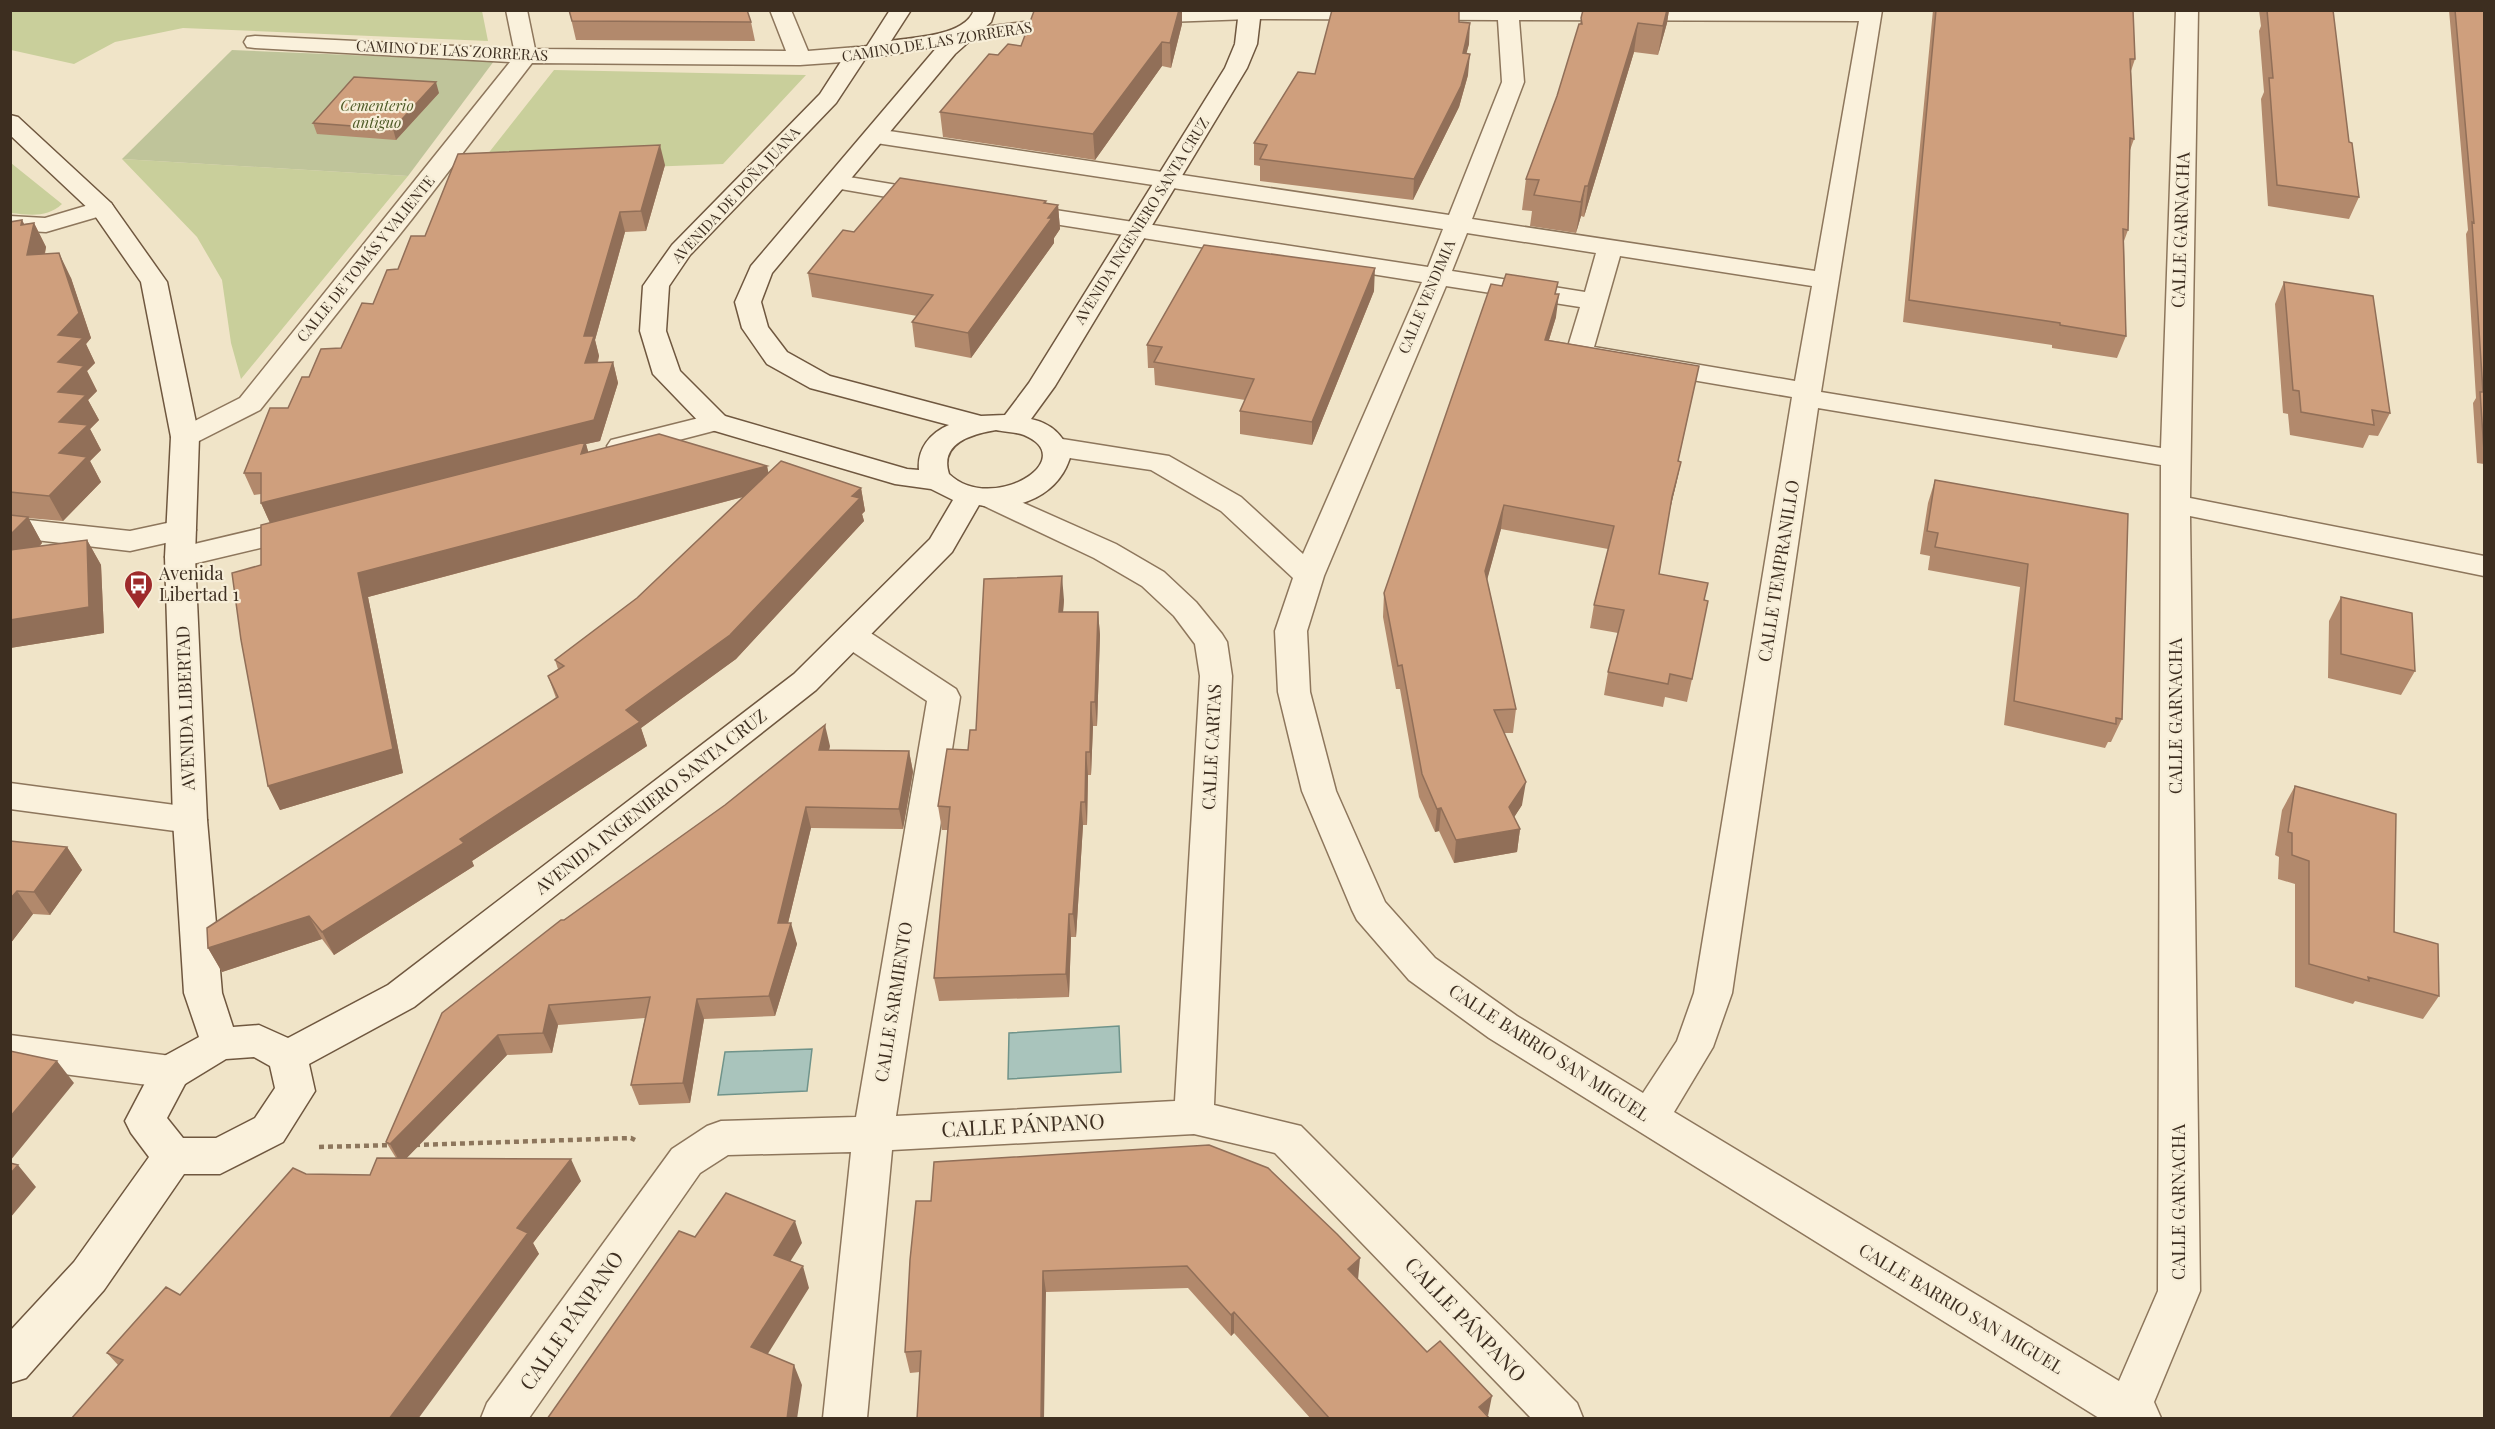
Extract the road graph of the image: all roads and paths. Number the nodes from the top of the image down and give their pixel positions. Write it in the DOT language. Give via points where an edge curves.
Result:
graph roads {
  1 [pos="516,10"];
  2 [pos="780,10"];
  3 [pos="901,10"];
  4 [pos="985,10"];
  5 [pos="2187,10"];
  6 [pos="1250,12"];
  7 [pos="1508,13"];
  8 [pos="1871,13"];
  9 [pos="1121,17"];
  10 [pos="1087,21"];
  11 [pos="960,36"];
  12 [pos="255,42"];
  13 [pos="866,52"];
  14 [pos="526,56"];
  15 [pos="800,58"];
  16 [pos="10,122"];
  17 [pos="876,136"];
  18 [pos="1167,181"];
  19 [pos="837,183"];
  20 [pos="952,201"];
  21 [pos="102,208"];
  22 [pos="998,208"];
  23 [pos="10,223"];
  24 [pos="1458,224"];
  25 [pos="1136,231"];
  26 [pos="1610,247"];
  27 [pos="1437,277"];
  28 [pos="1826,280"];
  29 [pos="1595,301"];
  30 [pos="1807,394"];
  31 [pos="716,422"];
  32 [pos="1014,422"];
  33 [pos="978,424"];
  34 [pos="185,436"];
  35 [pos="1056,447"];
  36 [pos="590,454"];
  37 [pos="2175,459"];
  38 [pos="939,481"];
  39 [pos="981,497"];
  40 [pos="2175,504"];
  41 [pos="326,522"];
  42 [pos="10,527"];
  43 [pos="180,544"];
  44 [pos="2484,566"];
  45 [pos="1309,576"];
  46 [pos="852,636"];
  47 [pos="10,796"];
  48 [pos="190,820"];
  49 [pos="220,1044"];
  50 [pos="10,1051"];
  51 [pos="288,1057"];
  52 [pos="171,1072"];
  53 [pos="1194,1117"];
  54 [pos="1649,1118"];
  55 [pos="269,1130"];
  56 [pos="873,1134"];
  57 [pos="397,1145"];
  58 [pos="408,1145"];
  59 [pos="173,1156"];
  60 [pos="686,1161"];
  61 [pos="10,1363"];
  62 [pos="2134,1415"];
  63 [pos="503,1419"];
  64 [pos="845,1419"];
  65 [pos="1561,1419"];
  1 -- 14 [label="street"];
  2 -- 15 [label="street"];
  3 -- 13 [label="street, AVENIDA DE DOÑA JUANA"];
  4 -- 11 [label="street" via="983,17"];
  5 -- 37 [label="street, CALLE GARNACHA"];
  6 -- 7 [label="street"];
  6 -- 9 [label="street"];
  6 -- 18 [label="street, AVENIDA INGENIERO SANTA CRUZ" via="1246,44 1236,68"];
  7 -- 8 [label="street"];
  7 -- 24 [label="street, CALLE VENDIMIA" via="1513,82"];
  8 -- 28 [label="street, CALLE TEMPRANILLO"];
  10 -- 11 [label="street, CAMINO DE LAS ZORRERAS"];
  11 -- 13 [label="street, CAMINO DE LAS ZORRERAS"];
  11 -- 17 [label="street"];
  12 -- 14 [label="street, CAMINO DE LAS ZORRERAS"];
  13 -- 15 [label="street, CAMINO DE LAS ZORRERAS"];
  13 -- 31 [label="street, AVENIDA DE DOÑA JUANA" via="828,98 681,250 656,286 653,331 668,374"];
  14 -- 15 [label="street, CAMINO DE LAS ZORRERAS"];
  14 -- 34 [label="street, CALLE DE TOMÁS Y VALIENTE" via="249,404"];
  16 -- 21 [label="street, AVENIDA LIBERTAD"];
  17 -- 18 [label="street"];
  17 -- 19 [label="street"];
  18 -- 24 [label="street"];
  18 -- 25 [label="street, AVENIDA INGENIERO SANTA CRUZ"];
  19 -- 20 [label="street"];
  19 -- 33 [label="street" via="760,271 748,302 755,328 777,358 820,382"];
  21 -- 23 [label="street" via="46,225"];
  21 -- 34 [label="street, AVENIDA LIBERTAD" via="154,282"];
  22 -- 25 [label="street"];
  24 -- 26 [label="street"];
  24 -- 27 [label="street, CALLE VENDIMIA"];
  25 -- 27 [label="street"];
  25 -- 32 [label="street, AVENIDA INGENIERO SANTA CRUZ" via="1041,386"];
  26 -- 28 [label="street"];
  26 -- 29 [label="street"];
  27 -- 29 [label="street"];
  27 -- 45 [label="street, CALLE VENDIMIA"];
  28 -- 30 [label="street, CALLE TEMPRANILLO"];
  29 -- 30 [label="street" via="1579,353"];
  30 -- 37 [label="street"];
  30 -- 54 [label="street, CALLE TEMPRANILLO" via="1713,993 1694,1047"];
  31 -- 36 [label="street"];
  31 -- 38 [label="street, AVENIDA DE DOÑA JUANA" via="905,478"];
  32 -- 33 [label="street"];
  32 -- 35 [label="street" via="1032,427"];
  33 -- 38 [label="street" via="947,437 937,448 932,459"];
  34 -- 43 [label="street, AVENIDA LIBERTAD"];
  35 -- 39 [label="street" via="1054,471 1044,482 1012,496"];
  35 -- 45 [label="street" via="1159,462 1231,504"];
  37 -- 40 [label="street, CALLE GARNACHA"];
  38 -- 39 [label="street" via="952,490"];
  39 -- 46 [label="street, AVENIDA INGENIERO SANTA CRUZ" via="941,545"];
  39 -- 53 [label="street, CALLE CARTAS" via="1105,551 1153,579 1185,609 1211,642 1216,676"];
  40 -- 44 [label="street"];
  40 -- 62 [label="street, CALLE GARNACHA" via="2179,1291"];
  41 -- 43 [label="street"];
  42 -- 43 [label="street"];
  43 -- 48 [label="street, AVENIDA LIBERTAD"];
  45 -- 54 [label="street, CALLE BARRIO SAN MIGUEL" via="1291,631 1294,692 1319,791 1370,910 1422,969 1503,1027"];
  46 -- 51 [label="street, AVENIDA INGENIERO SANTA CRUZ" via="805,682 401,996"];
  46 -- 56 [label="street, CALLE SARMIENTO" via="944,697"];
  47 -- 48 [label="street"];
  48 -- 49 [label="street, AVENIDA LIBERTAD" via="203,993"];
  49 -- 51 [label="street" via="260,1041"];
  49 -- 52 [label="street"];
  50 -- 52 [label="street"];
  51 -- 55 [label="street" via="295,1091"];
  52 -- 59 [label="street" via="146,1121"];
  53 -- 56 [label="street, CALLE PÁNPANO"];
  53 -- 65 [label="street, CALLE PÁNPANO" via="1287,1138"];
  54 -- 62 [label="street, CALLE BARRIO SAN MIGUEL"];
  55 -- 57 [label="path" via="303,1148"];
  55 -- 59 [label="street" via="220,1156"];
  56 -- 60 [label="street, CALLE PÁNPANO" via="721,1138"];
  56 -- 64 [label="street, CALLE SARMIENTO"];
  58 -- 60 [label="path" via="631,1138"];
  59 -- 61 [label="street" via="89,1276"];
  60 -- 63 [label="street, CALLE PÁNPANO"];
}
